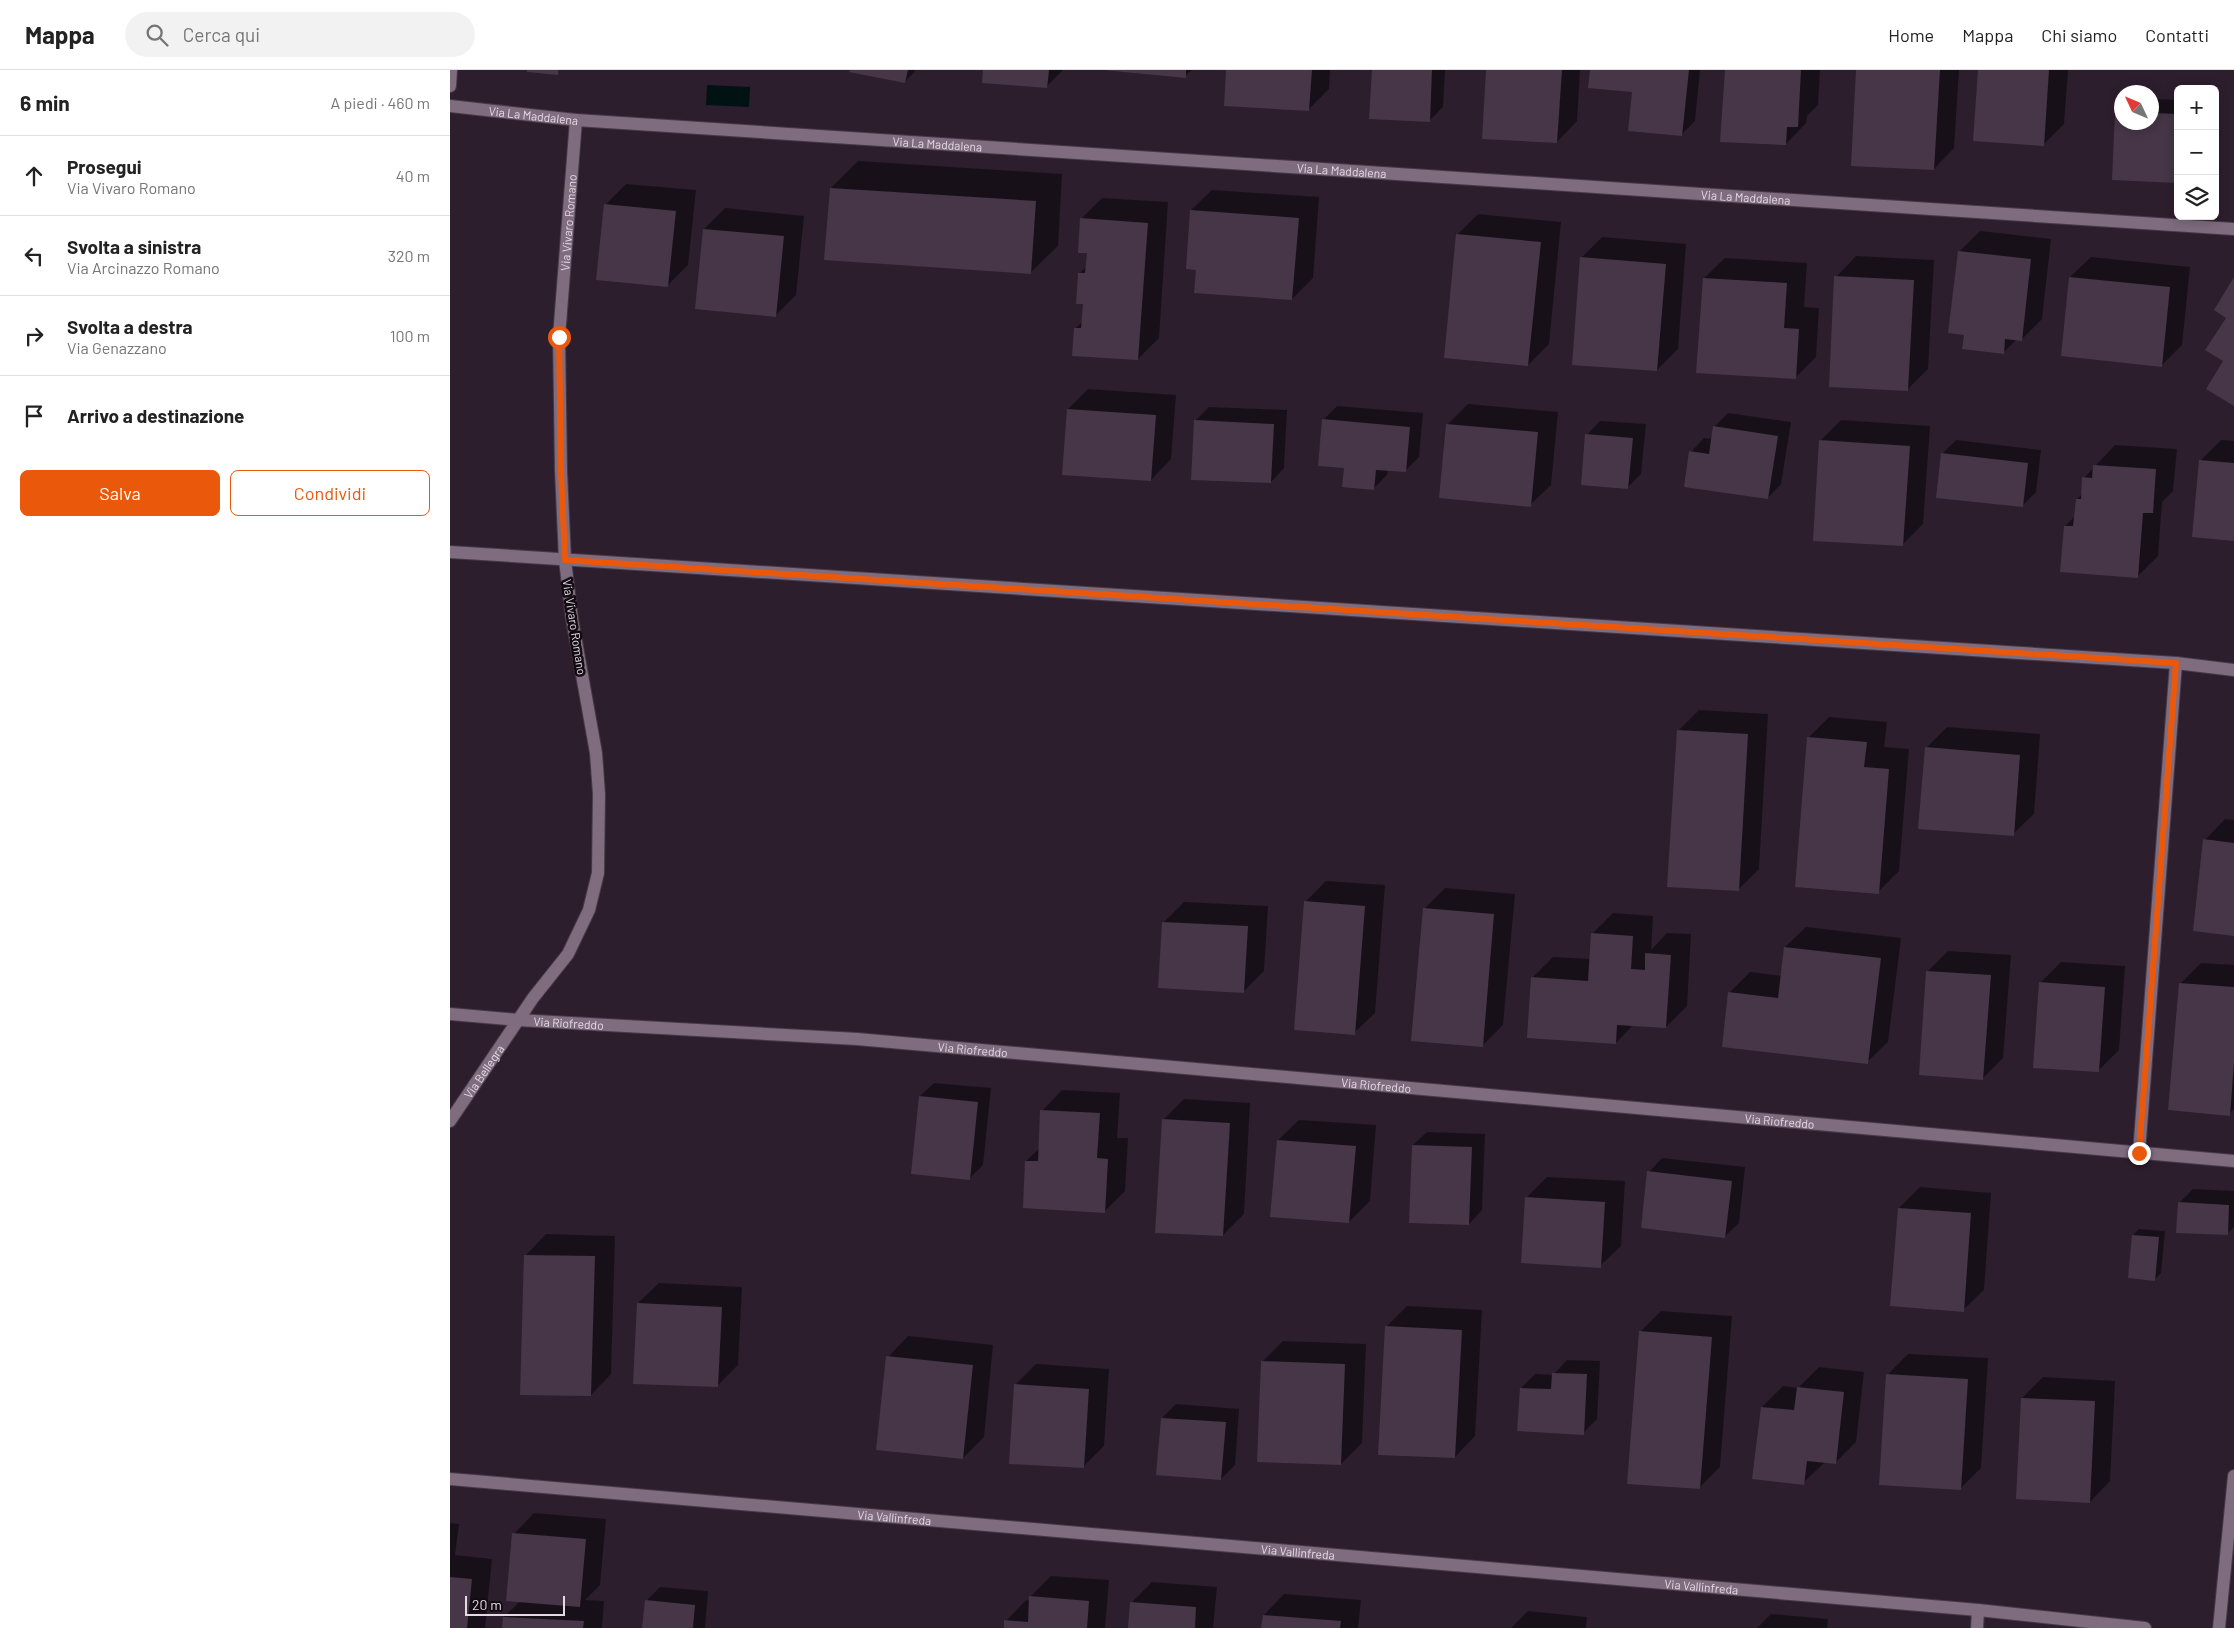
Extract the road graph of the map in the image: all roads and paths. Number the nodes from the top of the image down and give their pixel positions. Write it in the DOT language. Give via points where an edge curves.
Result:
graph roads {
  1 [pos="451,70"];
  2 [pos="450,86"];
  3 [pos="450,106"];
  4 [pos="576,120"];
  5 [pos="2234,229"];
  6 [pos="450,552"];
  7 [pos="565,560"];
  8 [pos="2176,663"];
  9 [pos="2234,670"];
  10 [pos="450,1014"];
  11 [pos="518,1020"];
  12 [pos="450,1121"];
  13 [pos="2139,1153"];
  14 [pos="2234,1161"];
  15 [pos="2234,1476"];
  16 [pos="450,1479"];
  17 [pos="1978,1610"];
  18 [pos="1977,1628"];
  19 [pos="2145,1628"];
  20 [pos="2219,1628"];
  1 -- 2 [label="street"];
  3 -- 4 [label="street, Via La Maddalena"];
  4 -- 5 [label="street, Via La Maddalena"];
  4 -- 7 [label="street, Via Vivaro Romano" via="559,337"];
  6 -- 7 [label="street"];
  7 -- 8 [label="street"];
  7 -- 11 [label="street, Via Vivaro Romano" via="596,753 598,874 589,910 572,947"];
  8 -- 9 [label="street"];
  8 -- 13 [label="street"];
  10 -- 11 [label="street, Via Riofreddo"];
  11 -- 12 [label="street, Via Bellegra"];
  11 -- 13 [label="street, Via Riofreddo" via="857,1039"];
  13 -- 14 [label="street, Via Riofreddo"];
  15 -- 20 [label="street"];
  16 -- 17 [label="street, Via Vallinfreda"];
  17 -- 18 [label="street"];
  17 -- 19 [label="street, Via Vallinfreda"];
}
